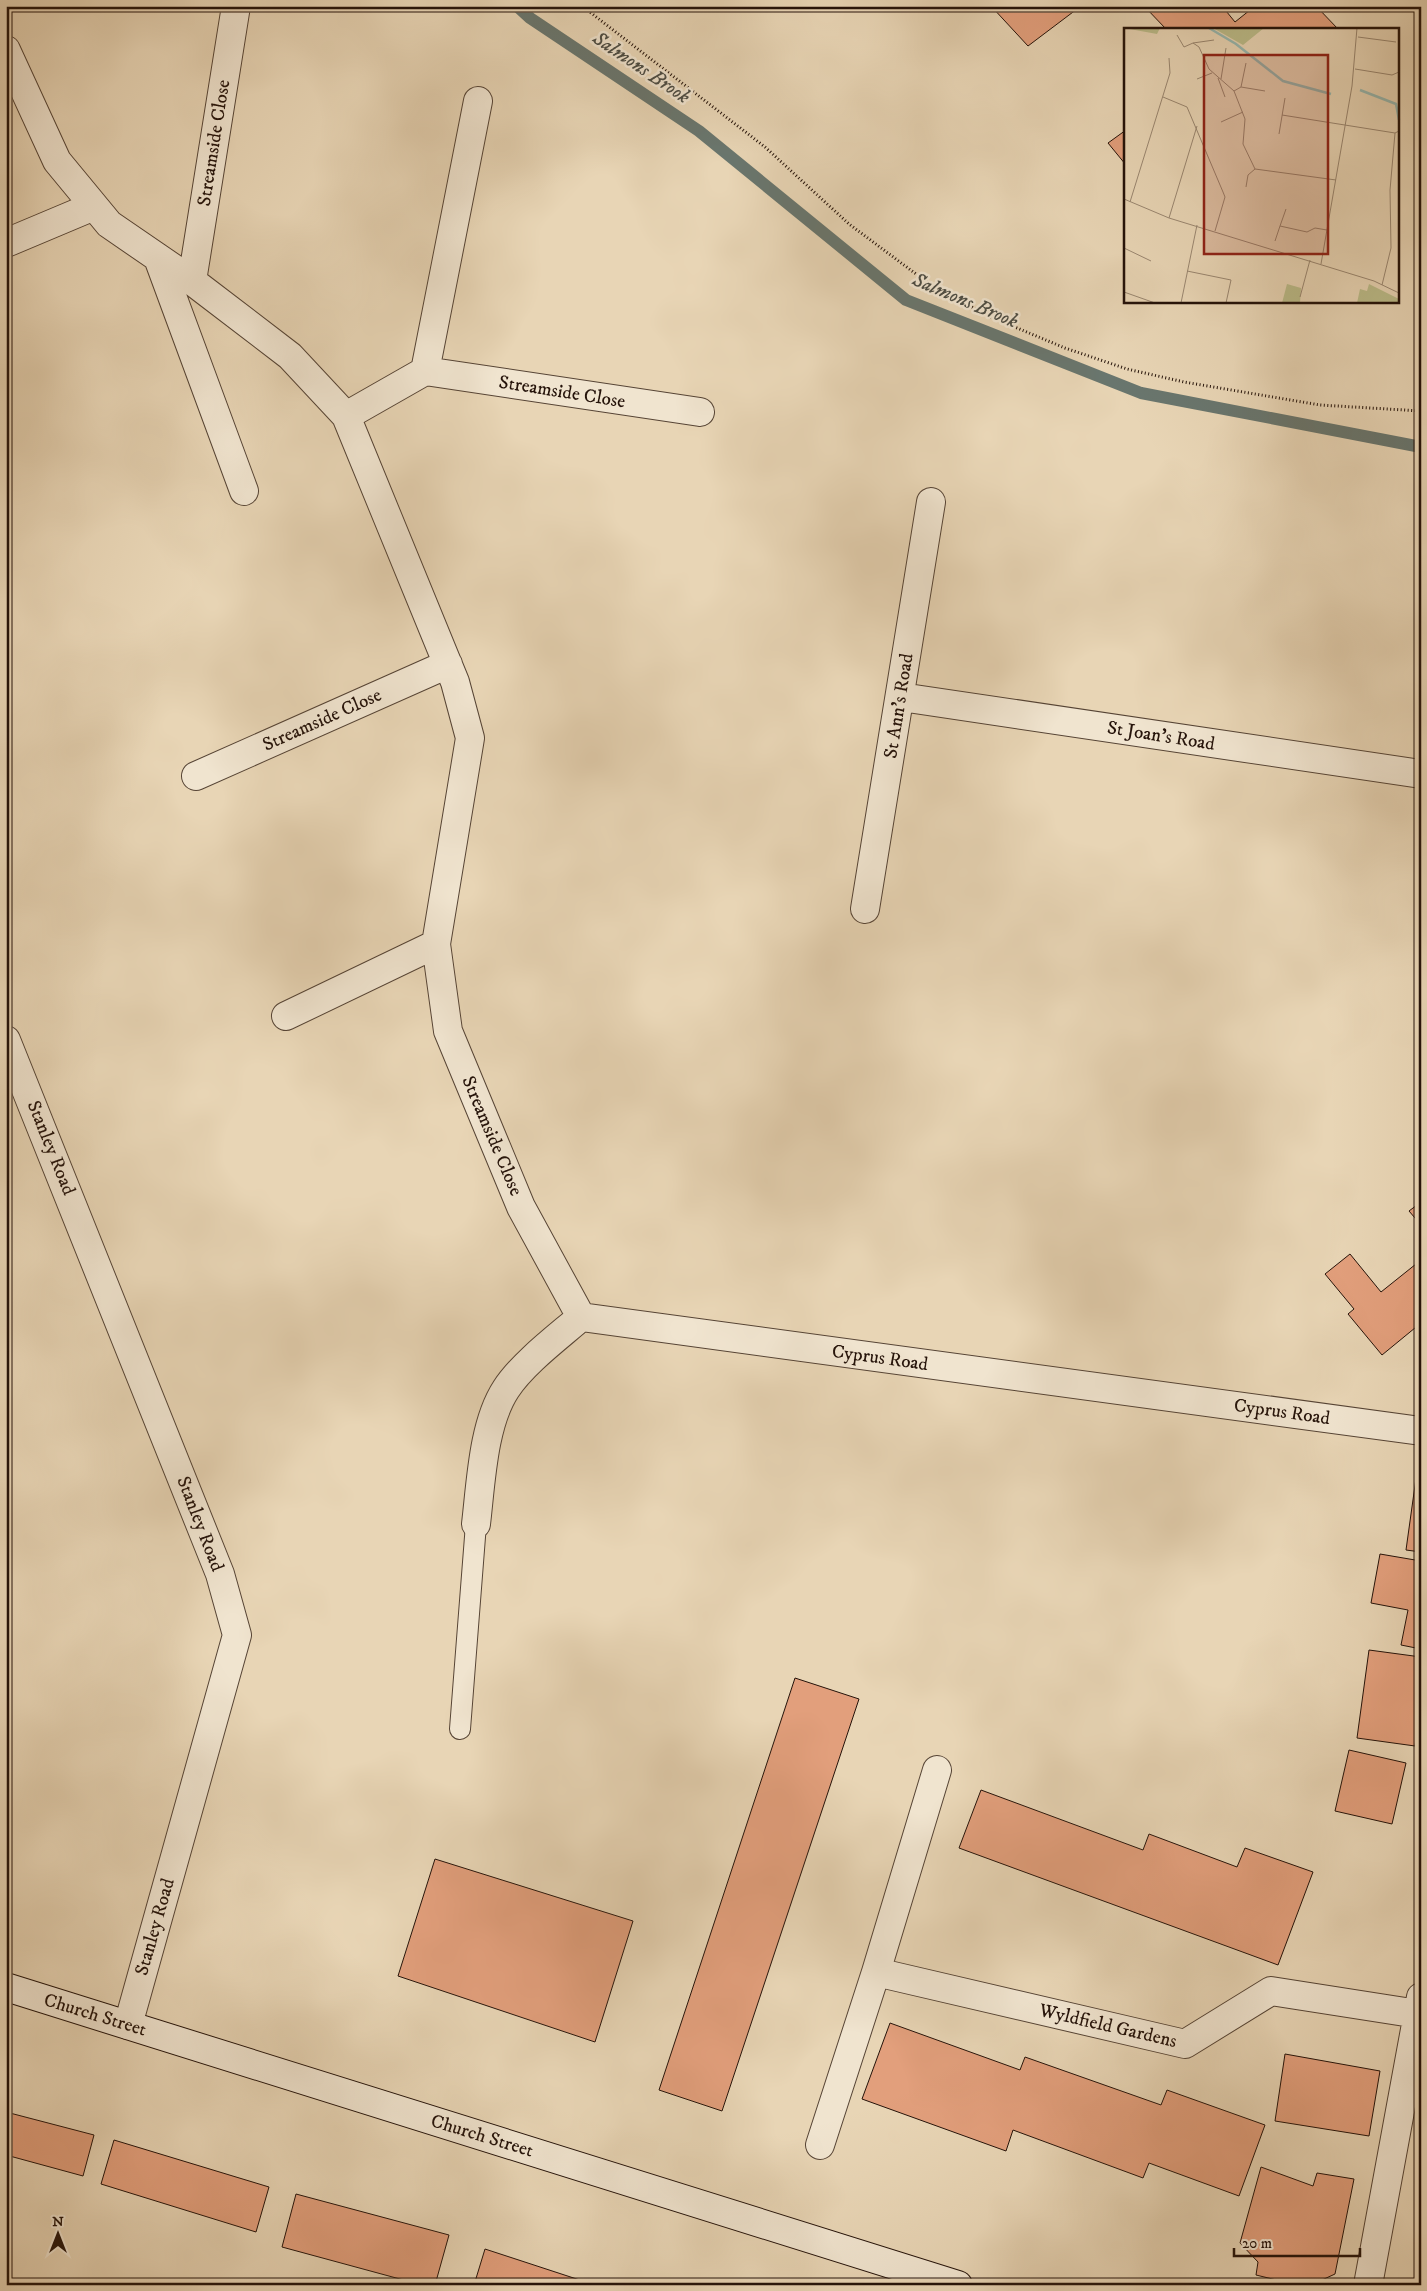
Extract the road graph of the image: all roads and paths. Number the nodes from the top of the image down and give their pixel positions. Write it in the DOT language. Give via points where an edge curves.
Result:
graph roads {
  1 [pos="236,6"];
  2 [pos="582,6"];
  3 [pos="6,50"];
  4 [pos="478,101"];
  5 [pos="94,206"];
  6 [pos="6,243"];
  7 [pos="158,258"];
  8 [pos="192,281"];
  9 [pos="425,371"];
  10 [pos="1421,411"];
  11 [pos="700,412"];
  12 [pos="346,416"];
  13 [pos="244,491"];
  14 [pos="931,502"];
  15 [pos="448,664"];
  16 [pos="901,697"];
  17 [pos="1421,774"];
  18 [pos="196,776"];
  19 [pos="865,909"];
  20 [pos="436,944"];
  21 [pos="286,1016"];
  22 [pos="6,1040"];
  23 [pos="581,1317"];
  24 [pos="1421,1430"];
  25 [pos="476,1524"];
  26 [pos="460,1729"];
  27 [pos="937,1770"];
  28 [pos="876,1972"];
  29 [pos="6,1987"];
  30 [pos="1419,2005"];
  31 [pos="128,2025"];
  32 [pos="820,2144"];
  33 [pos="958,2285"];
  34 [pos="1368,2285"];
  1 -- 8 [label="street, Streamside Close"];
  2 -- 10 [label="path" via="765,147 849,224 920,277 986,315 1065,348 1127,369 1184,382 1320,404"];
  3 -- 5 [label="street, Streamside Close" via="56,161"];
  4 -- 9 [label="street"];
  5 -- 6 [label="street"];
  5 -- 7 [label="street, Streamside Close" via="109,224"];
  7 -- 8 [label="street, Streamside Close"];
  7 -- 13 [label="street"];
  8 -- 12 [label="street, Streamside Close" via="290,356"];
  9 -- 11 [label="street, Streamside Close"];
  9 -- 12 [label="street"];
  12 -- 15 [label="street, Streamside Close"];
  14 -- 16 [label="street, St Ann's Road"];
  15 -- 18 [label="street, Streamside Close"];
  15 -- 20 [label="street, Streamside Close" via="470,738"];
  16 -- 17 [label="street, St Joan's Road"];
  16 -- 19 [label="street, St Ann's Road"];
  20 -- 21 [label="street"];
  20 -- 23 [label="street, Streamside Close" via="448,1031 521,1207"];
  22 -- 31 [label="street, Stanley Road" via="220,1574 237,1635"];
  23 -- 24 [label="street, Cyprus Road"];
  23 -- 25 [label="street" via="506,1389 488,1434"];
  25 -- 26 [label="lane"];
  27 -- 28 [label="street"];
  28 -- 30 [label="street, Wyldfield Gardens" via="1185,2044 1271,1991"];
  28 -- 32 [label="street"];
  29 -- 31 [label="street, Church Street"];
  30 -- 34 [label="street"];
  31 -- 33 [label="street, Church Street"];
}
